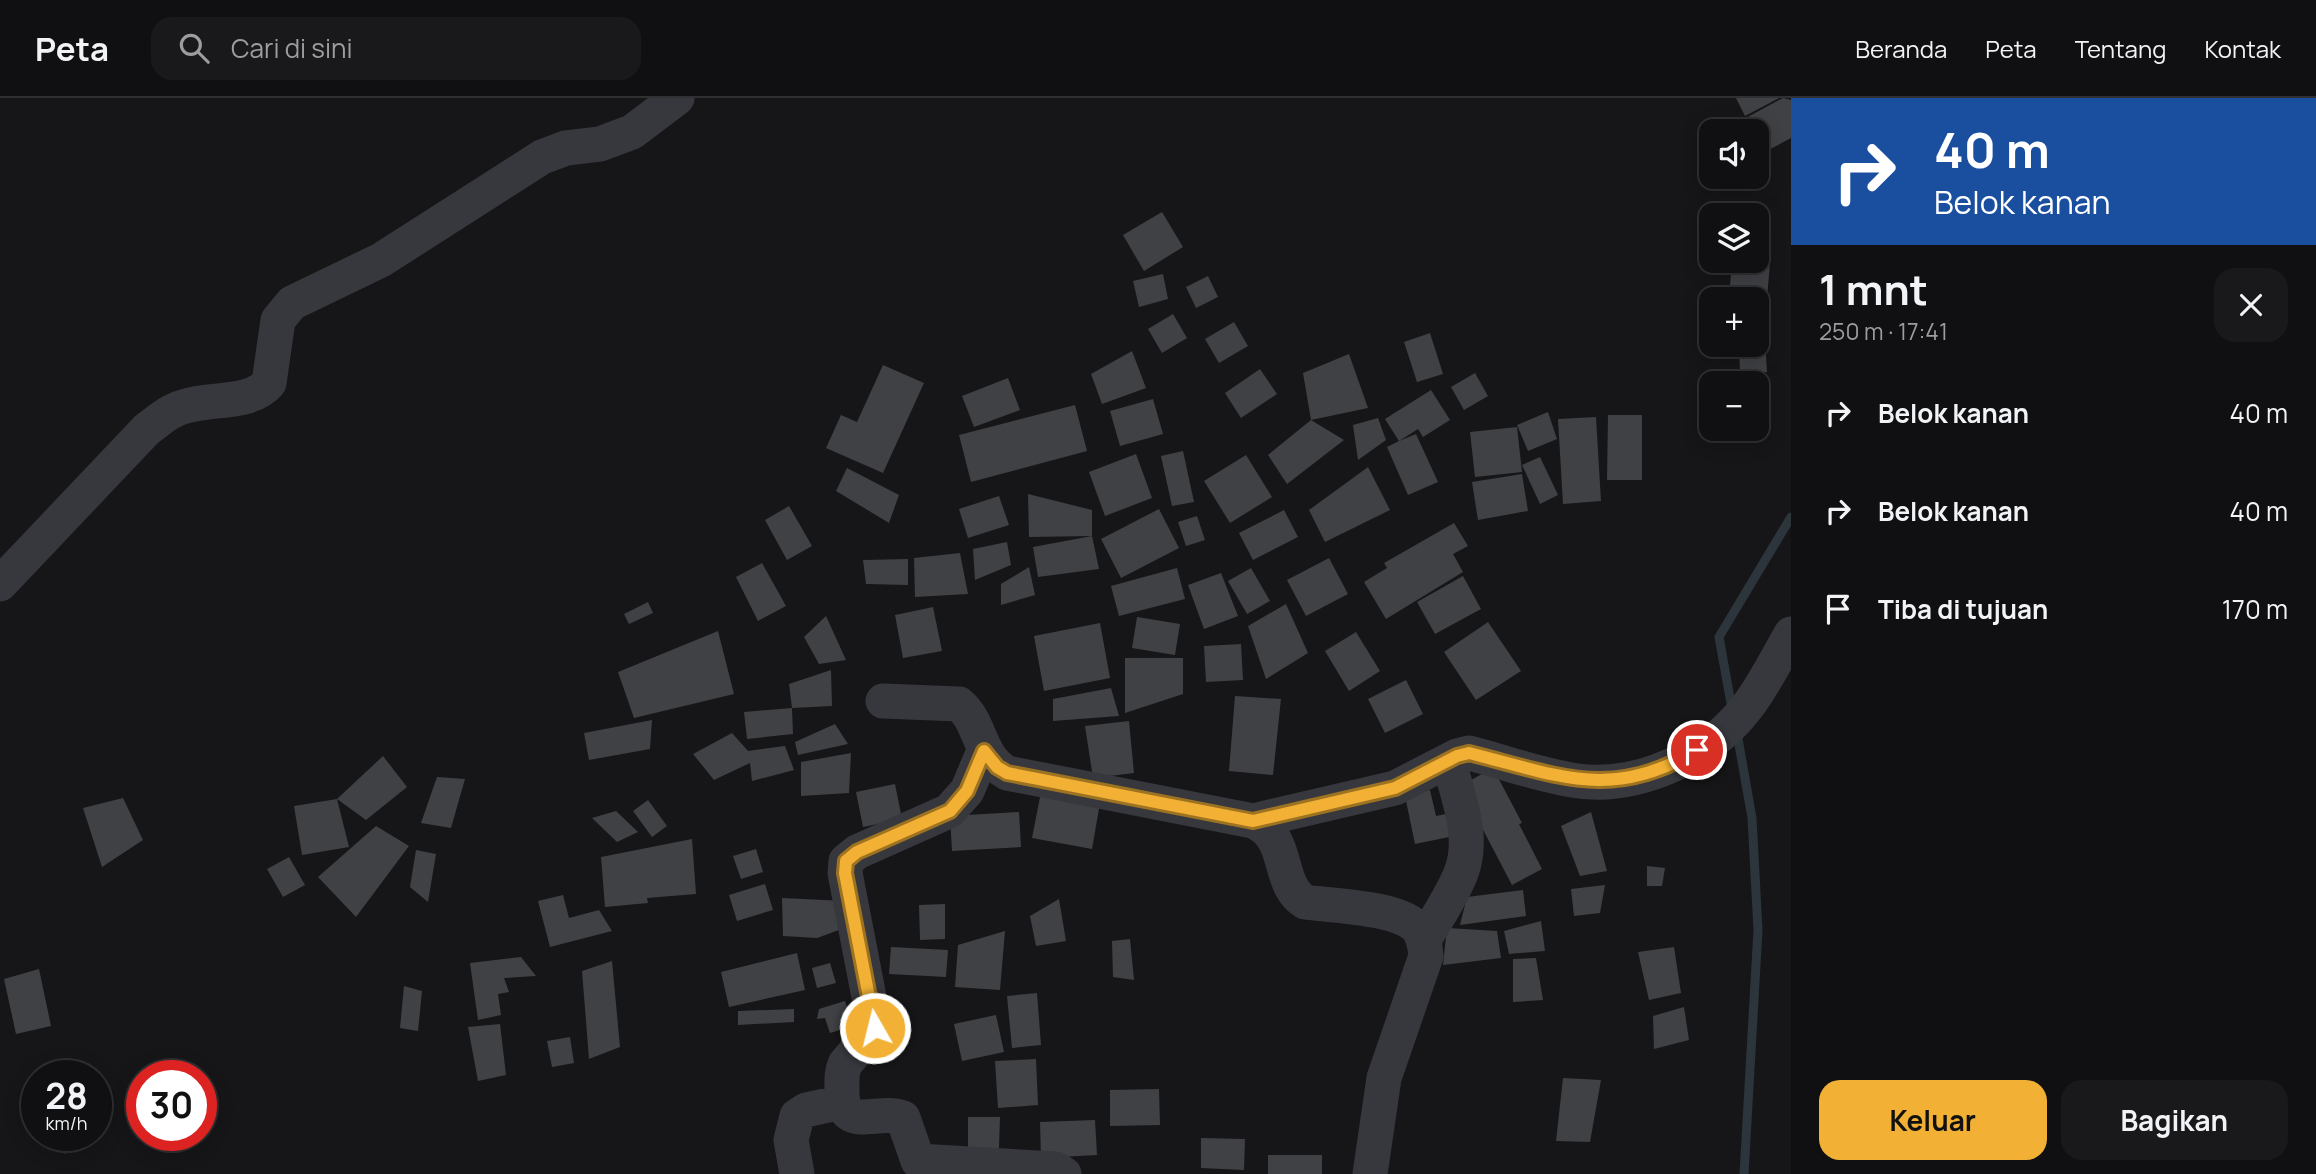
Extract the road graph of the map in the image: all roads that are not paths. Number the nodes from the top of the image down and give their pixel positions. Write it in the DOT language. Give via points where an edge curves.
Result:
graph roads {
  1 [pos="677,98"];
  2 [pos="0,584"];
  3 [pos="1791,634"];
  4 [pos="883,702"];
  5 [pos="984,751"];
  6 [pos="1449,762"];
  7 [pos="1253,821"];
  8 [pos="1424,940"];
  9 [pos="842,1102"];
  10 [pos="797,1174"];
  11 [pos="1064,1174"];
  12 [pos="1370,1174"];
  1 -- 2 [label="street" via="632,132 542,156 381,260 292,303 278,320 269,383 263,389 249,397 175,410 147,429"];
  3 -- 6 [label="street" via="1747,708 1715,739 1646,775 1609,782 1577,781 1469,753"];
  4 -- 5 [label="street" via="959,704"];
  5 -- 7 [label="street" via="1007,773"];
  5 -- 9 [label="street" via="967,791 950,811 846,861 875,1028 842,1070"];
  6 -- 7 [label="street" via="1395,788"];
  6 -- 8 [label="street" via="1464,819 1466,850 1461,873"];
  7 -- 8 [label="street" via="1276,840 1291,888 1305,902 1405,919"];
  8 -- 12 [label="street" via="1426,956 1384,1078"];
  9 -- 10 [label="street" via="797,1116 790,1140"];
  9 -- 11 [label="street" via="852,1117 903,1118 918,1161 1056,1169"];
}
